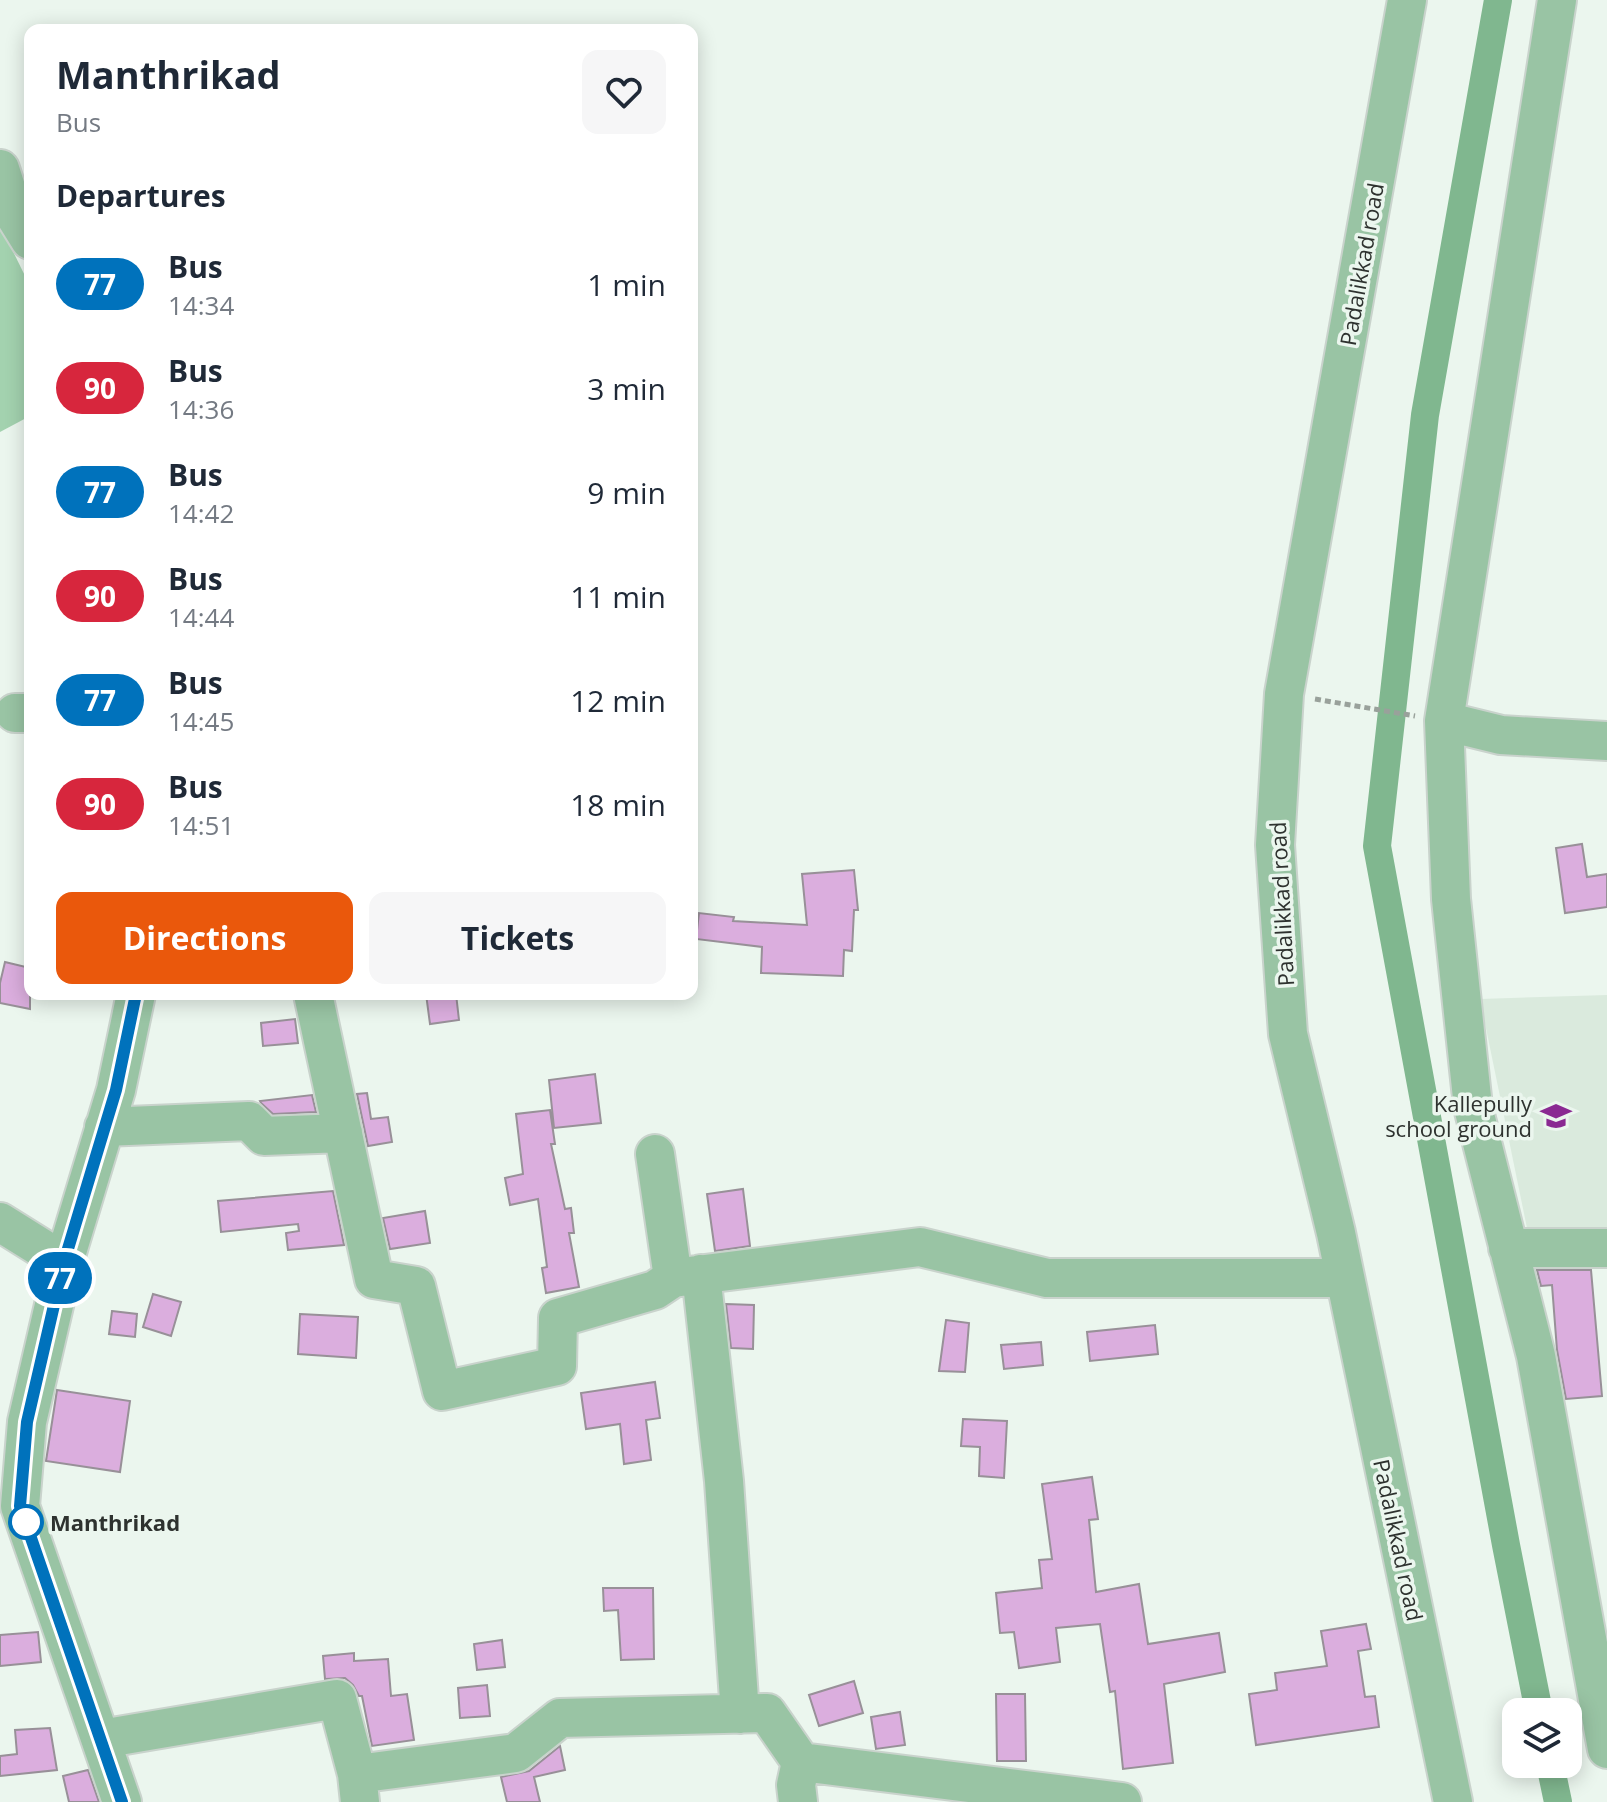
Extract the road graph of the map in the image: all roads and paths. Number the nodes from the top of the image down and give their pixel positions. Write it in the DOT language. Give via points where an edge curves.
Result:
graph roads {
  1 [pos="1407,0"];
  2 [pos="1557,0"];
  3 [pos="0,169"];
  4 [pos="24,230"];
  5 [pos="1284,694"];
  6 [pos="1444,721"];
  7 [pos="1607,741"];
  8 [pos="135,1000"];
  9 [pos="314,1000"];
  10 [pos="104,1127"];
  11 [pos="343,1133"];
  12 [pos="655,1154"];
  13 [pos="0,1222"];
  14 [pos="1508,1248"];
  15 [pos="1607,1248"];
  16 [pos="64,1262"];
  17 [pos="687,1276"];
  18 [pos="1345,1278"];
  19 [pos="12,1474"];
  20 [pos="740,1714"];
  21 [pos="101,1739"];
  22 [pos="1607,1749"];
  23 [pos="801,1762"];
  24 [pos="358,1788"];
  25 [pos="122,1802"];
  26 [pos="798,1802"];
  27 [pos="1122,1802"];
  28 [pos="1453,1802"];
  1 -- 5 [label="street, Padalikkad road"];
  2 -- 6 [label="street"];
  3 -- 4 [label="street"];
  5 -- 6 [label="path"];
  5 -- 18 [label="street, Padalikkad road" via="1275,845 1288,1034"];
  6 -- 7 [label="street" via="1501,735"];
  6 -- 14 [label="street" via="1451,899 1473,1107"];
  8 -- 10 [label="street"];
  9 -- 11 [label="street"];
  10 -- 11 [label="street" via="249,1121 264,1136"];
  10 -- 16 [label="street"];
  11 -- 17 [label="street" via="374,1279 416,1286 442,1391 557,1366 558,1318"];
  12 -- 17 [label="street"];
  13 -- 16 [label="street"];
  14 -- 15 [label="street"];
  14 -- 22 [label="street" via="1536,1356"];
  16 -- 19 [label="street"];
  17 -- 18 [label="street" via="920,1247 1047,1278"];
  17 -- 20 [label="street" via="724,1481"];
  18 -- 28 [label="street, Padalikkad road"];
  19 -- 21 [label="street"];
  20 -- 23 [label="street" via="767,1713"];
  20 -- 24 [label="street" via="560,1718 516,1753"];
  21 -- 24 [label="street" via="337,1699"];
  21 -- 25 [label="street"];
  23 -- 26 [label="street"];
  23 -- 27 [label="street"];
}
